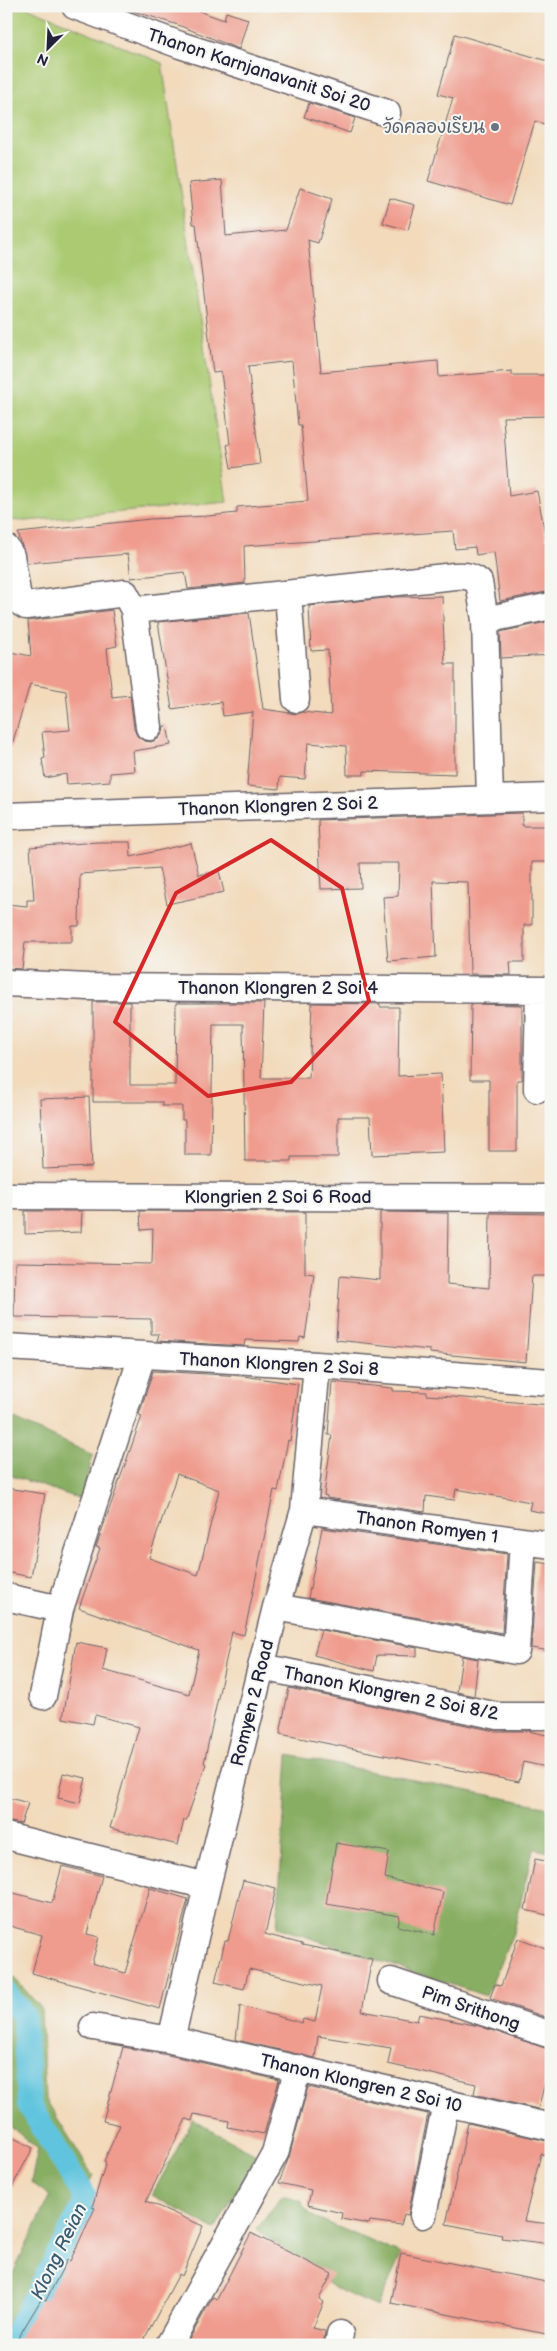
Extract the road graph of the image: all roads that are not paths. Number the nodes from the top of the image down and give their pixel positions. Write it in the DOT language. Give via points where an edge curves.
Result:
graph roads {
  1 [pos="76,6"];
  2 [pos="387,113"];
  3 [pos="6,548"];
  4 [pos="288,594"];
  5 [pos="551,606"];
  6 [pos="134,610"];
  7 [pos="485,620"];
  8 [pos="296,699"];
  9 [pos="148,727"];
  10 [pos="551,797"];
  11 [pos="490,798"];
  12 [pos="6,816"];
  13 [pos="6,982"];
  14 [pos="545,990"];
  15 [pos="537,1089"];
  16 [pos="6,1196"];
  17 [pos="551,1198"];
  18 [pos="6,1347"];
  19 [pos="142,1356"];
  20 [pos="317,1364"];
  21 [pos="551,1382"];
  22 [pos="304,1510"];
  23 [pos="523,1541"];
  24 [pos="551,1545"];
  25 [pos="6,1597"];
  26 [pos="276,1607"];
  27 [pos="60,1609"];
  28 [pos="262,1666"];
  29 [pos="43,1696"];
  30 [pos="551,1716"];
  31 [pos="6,1836"];
  32 [pos="207,1886"];
  33 [pos="391,1982"];
  34 [pos="93,2027"];
  35 [pos="551,2035"];
  36 [pos="171,2040"];
  37 [pos="298,2068"];
  38 [pos="446,2103"];
  39 [pos="551,2127"];
  40 [pos="422,2215"];
  41 [pos="169,2345"];
  1 -- 2 [label="street, Thanon Karnjanavanit Soi 20" via="244,67"];
  3 -- 6 [label="street" via="11,556 18,598 23,605 125,593"];
  4 -- 6 [label="street"];
  4 -- 7 [label="street" via="462,575 478,581"];
  4 -- 8 [label="street"];
  5 -- 7 [label="street"];
  6 -- 9 [label="street"];
  7 -- 11 [label="street"];
  10 -- 11 [label="street, Thanon Klongren 2 Soi 2"];
  11 -- 12 [label="street, Thanon Klongren 2 Soi 2"];
  13 -- 14 [label="street, Thanon Klongren 2 Soi 4" via="88,987"];
  14 -- 15 [label="street"];
  16 -- 17 [label="street, Klongrien 2 Soi 6 Road"];
  18 -- 19 [label="street, Thanon Klongren 2 Soi 8"];
  19 -- 20 [label="street, Thanon Klongren 2 Soi 8"];
  19 -- 27 [label="street"];
  20 -- 21 [label="street, Thanon Klongren 2 Soi 8"];
  20 -- 22 [label="street, Romyen 2 Road"];
  22 -- 23 [label="street, Thanon Romyen 1"];
  22 -- 26 [label="street, Romyen 2 Road"];
  23 -- 24 [label="street, Thanon Romyen 1"];
  23 -- 26 [label="street" via="516,1651"];
  25 -- 27 [label="street"];
  26 -- 28 [label="street, Romyen 2 Road"];
  27 -- 29 [label="street"];
  28 -- 30 [label="street, Thanon Klongren 2 Soi 8/2" via="498,1716"];
  28 -- 32 [label="street, Romyen 2 Road"];
  31 -- 32 [label="street"];
  32 -- 36 [label="street, Romyen 2 Road"];
  33 -- 35 [label="street, Pim Srithong"];
  34 -- 36 [label="street, Thanon Klongren 2 Soi 10"];
  36 -- 37 [label="street, Thanon Klongren 2 Soi 10"];
  37 -- 38 [label="street, Thanon Klongren 2 Soi 10"];
  37 -- 41 [label="street" via="275,2152"];
  38 -- 39 [label="street, Thanon Klongren 2 Soi 10"];
  38 -- 40 [label="street"];
}
